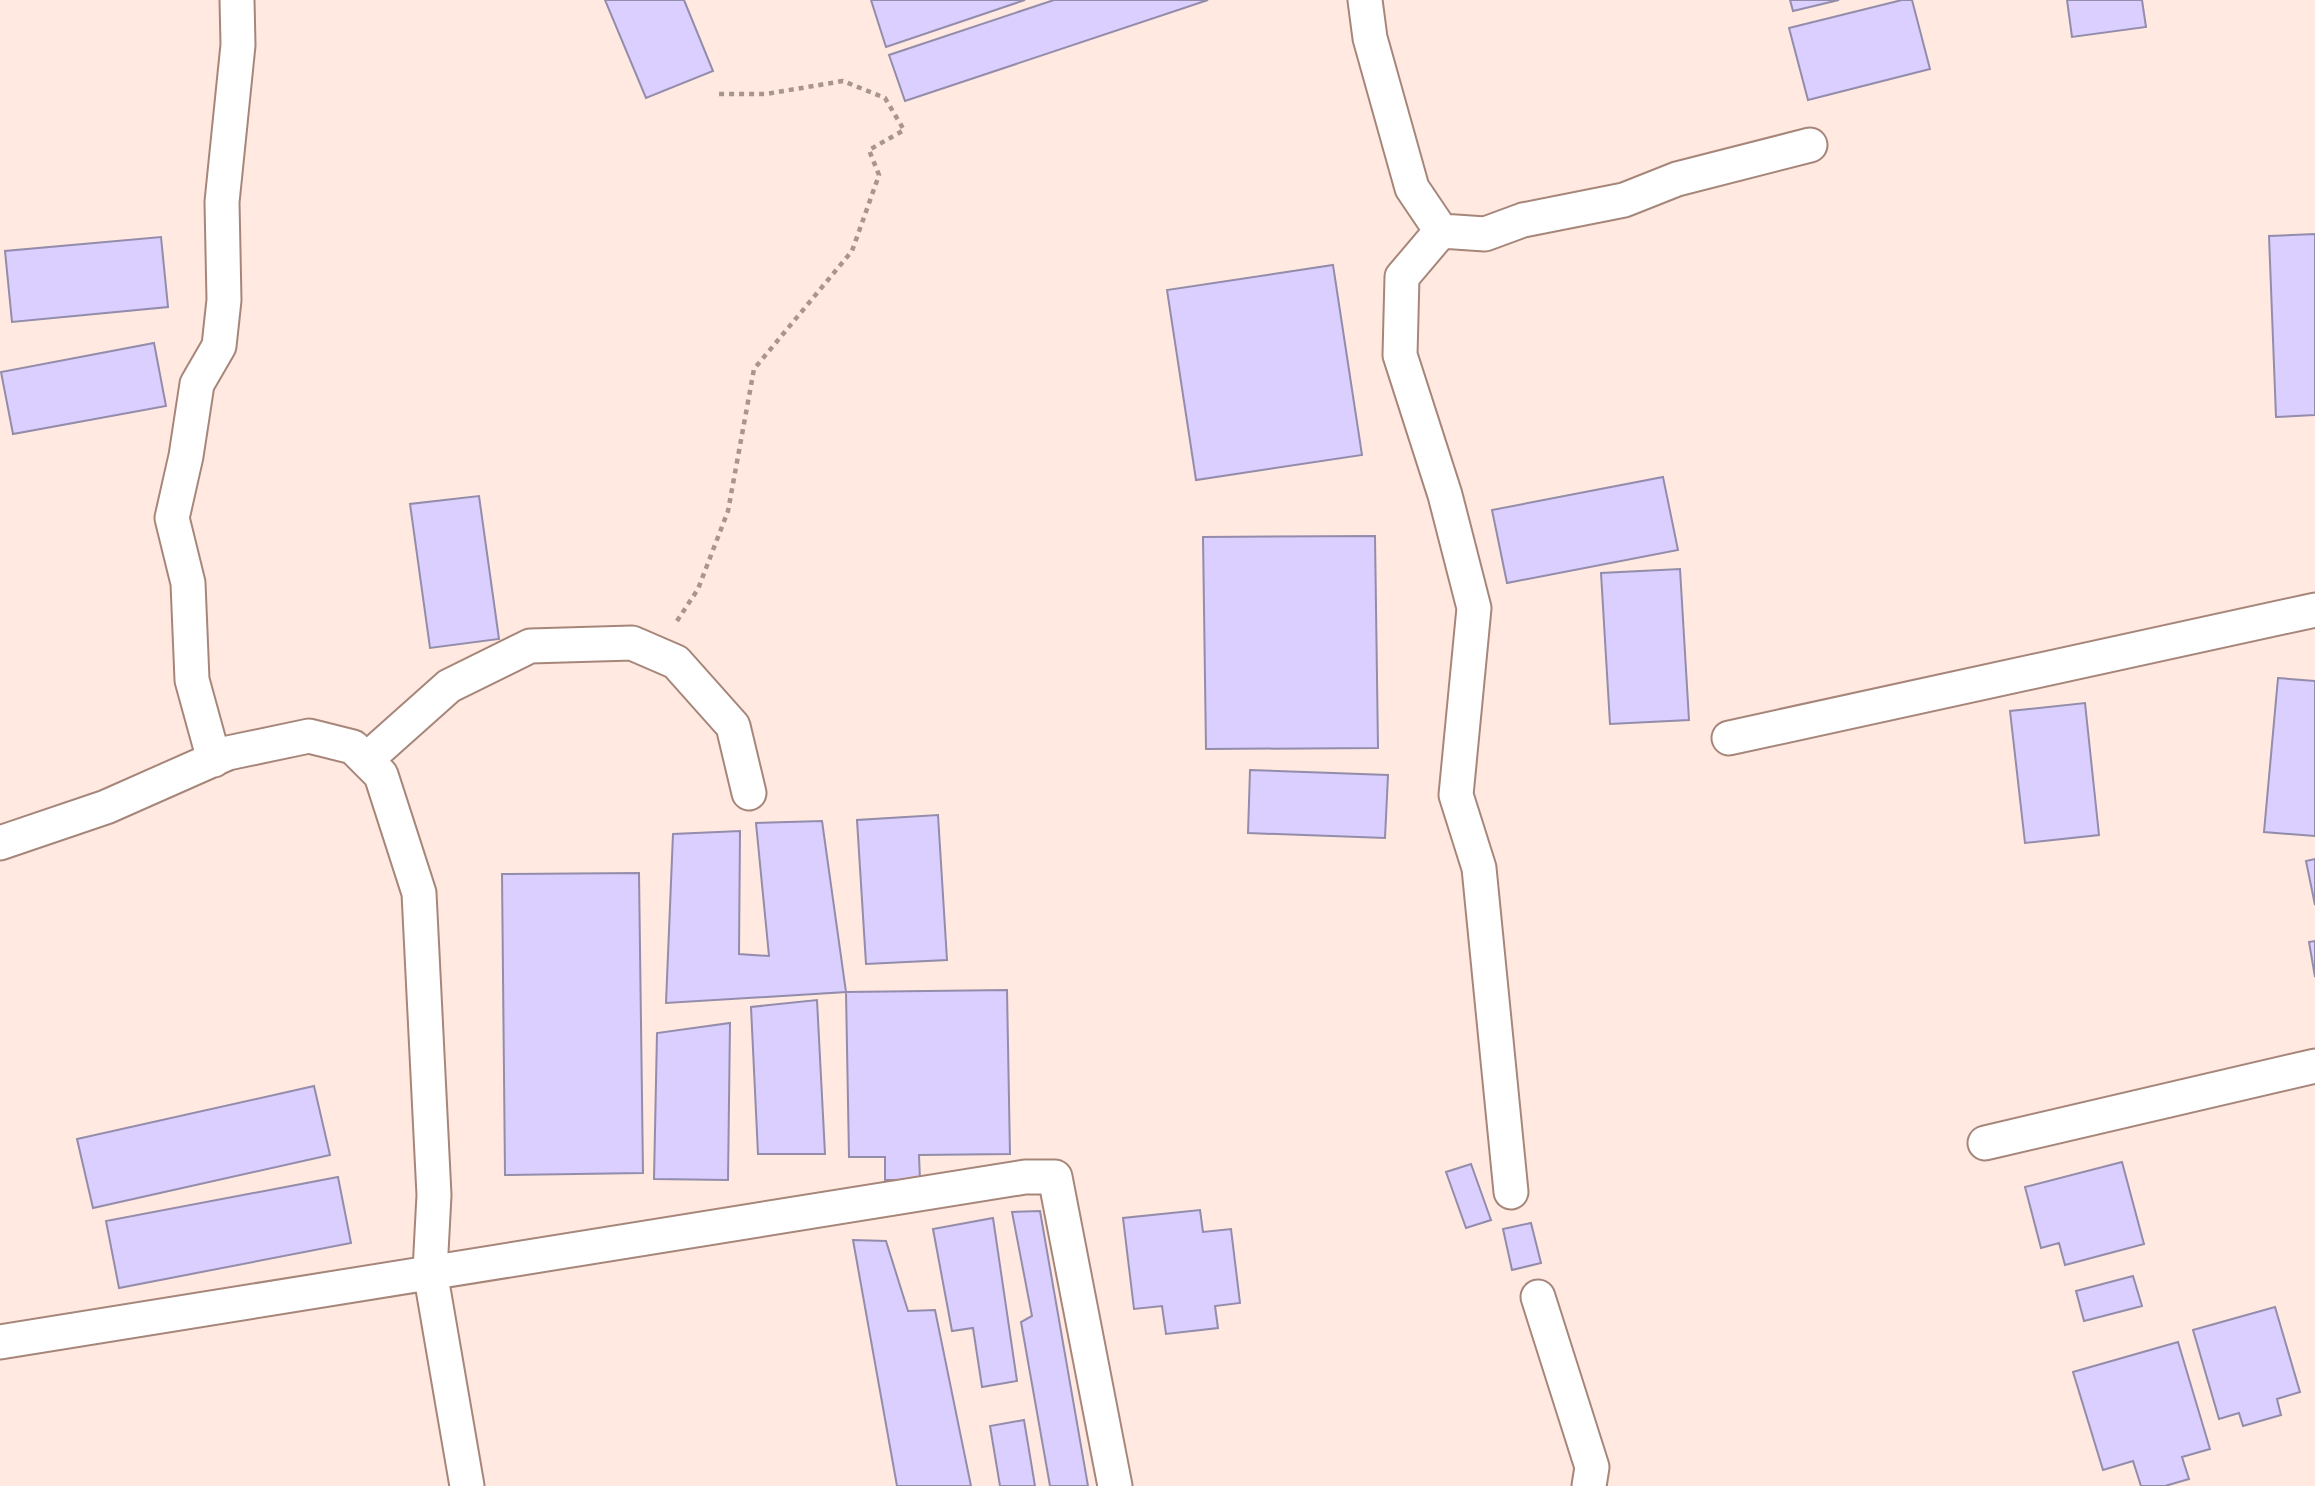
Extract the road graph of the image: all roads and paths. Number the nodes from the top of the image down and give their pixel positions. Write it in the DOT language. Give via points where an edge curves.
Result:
graph roads {
  1 [pos="237,0"];
  2 [pos="1365,0"];
  3 [pos="715,94"];
  4 [pos="1810,145"];
  5 [pos="1441,231"];
  6 [pos="2315,610"];
  7 [pos="654,653"];
  8 [pos="1730,737"];
  9 [pos="214,760"];
  10 [pos="366,761"];
  11 [pos="749,793"];
  12 [pos="0,843"];
  13 [pos="2315,1066"];
  14 [pos="1985,1143"];
  15 [pos="1511,1192"];
  16 [pos="430,1271"];
  17 [pos="1538,1297"];
  18 [pos="0,1342"];
  19 [pos="467,1486"];
  20 [pos="1115,1486"];
  21 [pos="1589,1486"];
  1 -- 9 [label="street" via="238,45 222,202 224,300 219,346 197,384 172,518 188,583 192,680"];
  2 -- 5 [label="street" via="1370,38 1412,188"];
  3 -- 7 [label="path" via="766,94 843,81 885,98 904,130 870,150 879,175 852,251 754,369 728,511 698,589"];
  4 -- 5 [label="street" via="1677,179 1624,200 1523,220 1485,234"];
  5 -- 15 [label="street" via="1402,277 1400,355 1445,495 1474,608 1456,795 1479,868"];
  6 -- 8 [label="street"];
  7 -- 10 [label="street" via="632,642 530,646 449,687"];
  7 -- 11 [label="street" via="676,662 733,726"];
  9 -- 10 [label="street" via="309,736 353,747"];
  9 -- 12 [label="street" via="106,807"];
  10 -- 16 [label="street" via="380,775 419,893 434,1195"];
  13 -- 14 [label="street"];
  16 -- 18 [label="street"];
  16 -- 19 [label="street"];
  16 -- 20 [label="street" via="1025,1177 1055,1177"];
  17 -- 21 [label="street" via="1592,1467"];
}
